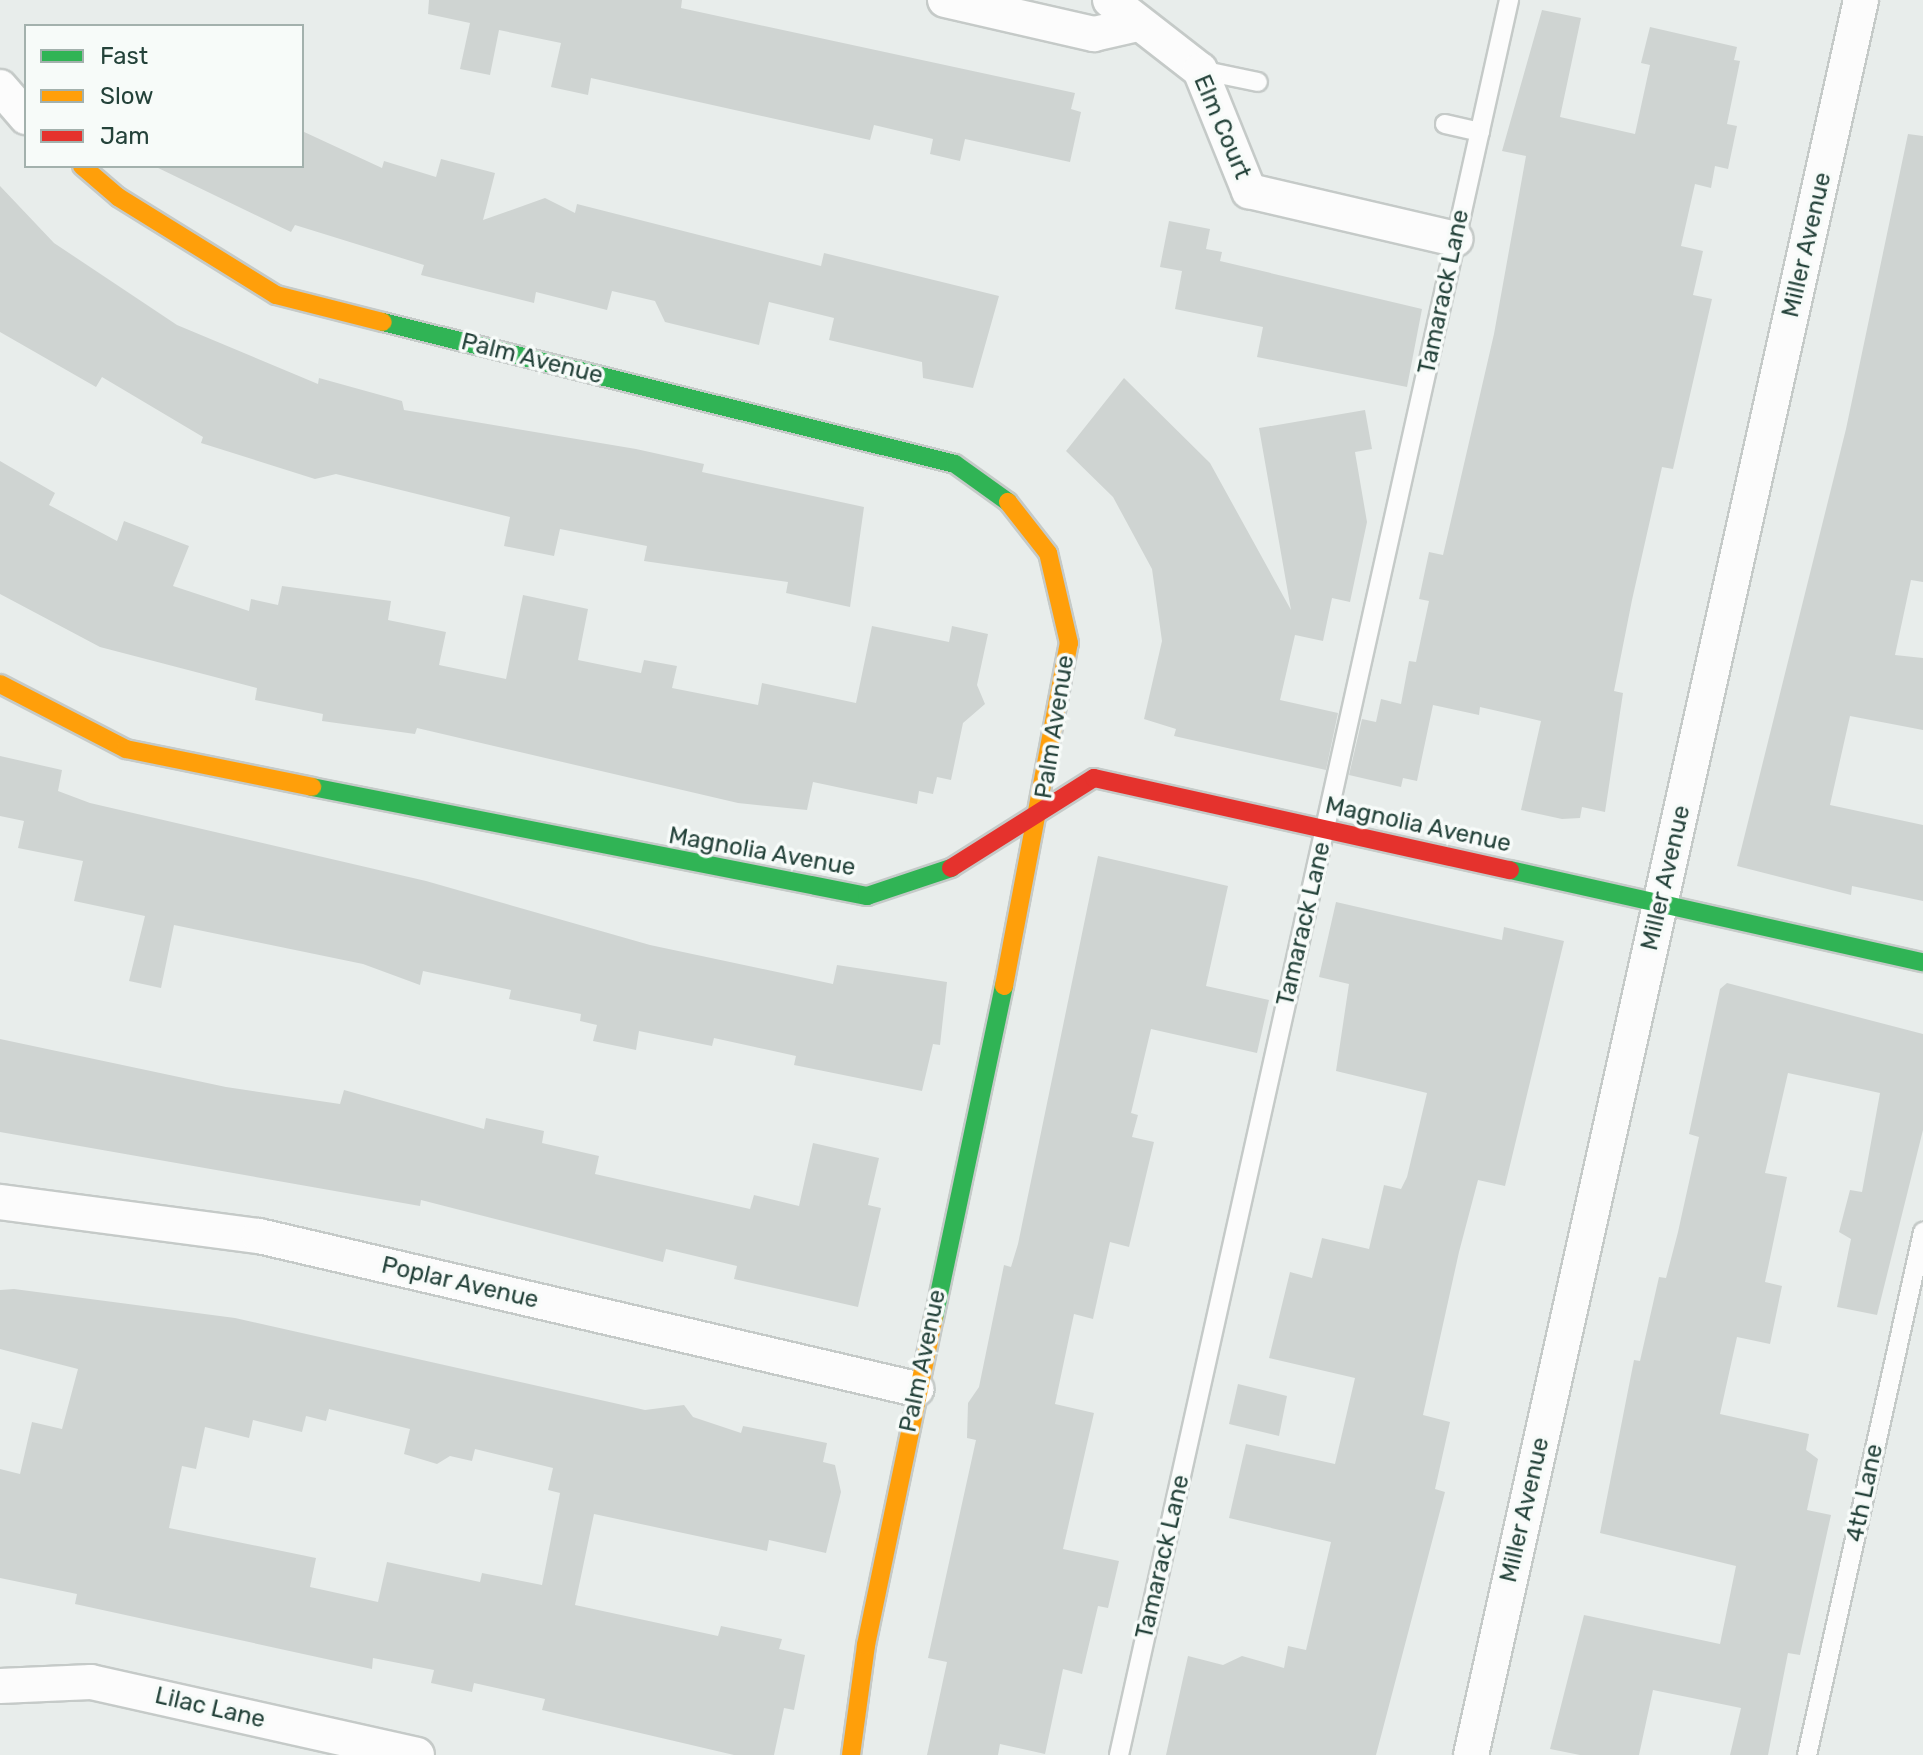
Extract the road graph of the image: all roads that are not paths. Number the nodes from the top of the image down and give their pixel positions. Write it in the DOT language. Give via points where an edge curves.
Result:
graph roads {
  1 [pos="945,0"];
  2 [pos="1110,0"];
  3 [pos="1509,0"];
  4 [pos="1861,0"];
  5 [pos="1138,24"];
  6 [pos="1200,70"];
  7 [pos="1258,82"];
  8 [pos="0,87"];
  9 [pos="24,115"];
  10 [pos="1445,124"];
  11 [pos="1480,132"];
  12 [pos="84,168"];
  13 [pos="1456,239"];
  14 [pos="0,684"];
  15 [pos="1041,809"];
  16 [pos="1325,829"];
  17 [pos="1661,902"];
  18 [pos="1923,962"];
  19 [pos="0,1202"];
  20 [pos="1923,1232"];
  21 [pos="916,1389"];
  22 [pos="0,1686"];
  23 [pos="417,1755"];
  24 [pos="851,1755"];
  25 [pos="1119,1755"];
  26 [pos="1471,1755"];
  27 [pos="1807,1755"];
  1 -- 5 [label="street" via="1094,34"];
  2 -- 5 [label="street, Elm Court"];
  3 -- 11 [label="lane, Tamarack Lane"];
  4 -- 17 [label="street, Miller Avenue"];
  5 -- 6 [label="street, Elm Court"];
  6 -- 7 [label="lane"];
  6 -- 13 [label="street, Elm Court" via="1249,191"];
  8 -- 9 [label="street"];
  10 -- 11 [label="lane"];
  11 -- 13 [label="lane, Tamarack Lane"];
  12 -- 15 [label="street, Palm Avenue" via="118,197 276,295 955,464 1006,499 1048,553 1069,643"];
  13 -- 16 [label="lane, Tamarack Lane"];
  14 -- 15 [label="street, Magnolia Avenue" via="126,749 867,896 942,874"];
  15 -- 16 [label="street, Magnolia Avenue" via="1094,778"];
  15 -- 21 [label="street, Palm Avenue"];
  16 -- 17 [label="street, Magnolia Avenue"];
  16 -- 25 [label="lane, Tamarack Lane"];
  17 -- 18 [label="street, Magnolia Avenue"];
  17 -- 26 [label="street, Miller Avenue"];
  19 -- 21 [label="street, Poplar Avenue" via="259,1236"];
  20 -- 27 [label="lane, 4th Lane"];
  21 -- 24 [label="street, Palm Avenue"];
  22 -- 23 [label="street, Lilac Lane" via="91,1682"];
}
